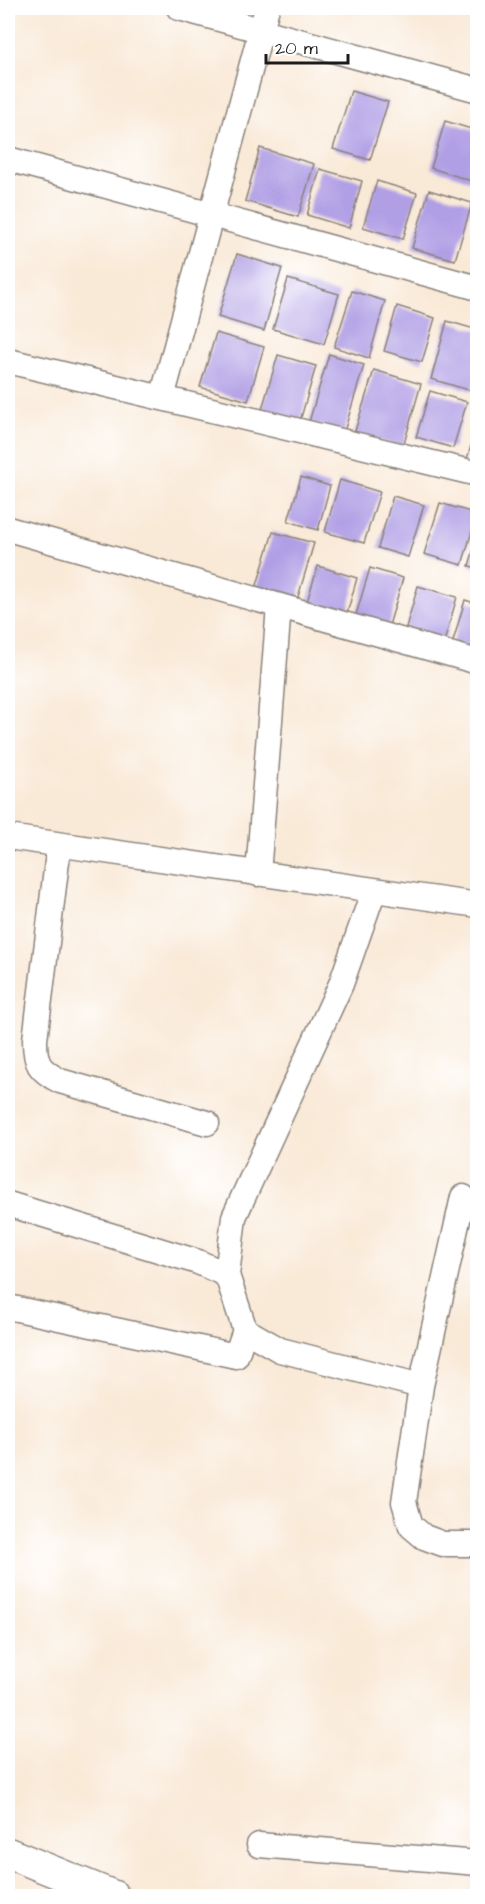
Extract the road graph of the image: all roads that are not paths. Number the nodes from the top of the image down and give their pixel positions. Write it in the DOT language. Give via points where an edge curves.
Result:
graph roads {
  1 [pos="179,8"];
  2 [pos="267,8"];
  3 [pos="261,31"];
  4 [pos="477,90"];
  5 [pos="8,159"];
  6 [pos="212,214"];
  7 [pos="477,288"];
  8 [pos="8,361"];
  9 [pos="162,398"];
  10 [pos="477,474"];
  11 [pos="8,529"];
  12 [pos="279,606"];
  13 [pos="477,662"];
  14 [pos="8,837"];
  15 [pos="59,845"];
  16 [pos="258,874"];
  17 [pos="374,890"];
  18 [pos="477,905"];
  19 [pos="207,1123"];
  20 [pos="463,1197"];
  21 [pos="8,1204"];
  22 [pos="227,1275"];
  23 [pos="8,1307"];
  24 [pos="245,1330"];
  25 [pos="421,1386"];
  26 [pos="477,1544"];
  27 [pos="259,1845"];
  28 [pos="8,1853"];
  29 [pos="477,1863"];
  30 [pos="114,1896"];
  1 -- 3 [label="street"];
  2 -- 3 [label="street"];
  3 -- 4 [label="street"];
  3 -- 6 [label="street"];
  5 -- 6 [label="street"];
  6 -- 7 [label="street"];
  6 -- 9 [label="street"];
  8 -- 9 [label="street"];
  9 -- 10 [label="street"];
  11 -- 12 [label="street"];
  12 -- 13 [label="street"];
  12 -- 16 [label="street"];
  14 -- 15 [label="street"];
  15 -- 16 [label="street"];
  15 -- 19 [label="street" via="35,1057 44,1073 60,1081"];
  16 -- 17 [label="street"];
  17 -- 18 [label="street"];
  17 -- 22 [label="street" via="341,984 234,1217"];
  20 -- 25 [label="street"];
  21 -- 22 [label="street" via="198,1262"];
  22 -- 24 [label="street"];
  23 -- 24 [label="street" via="236,1356"];
  24 -- 25 [label="street" via="280,1350"];
  25 -- 26 [label="street" via="404,1502 411,1526 424,1537 443,1544"];
  27 -- 29 [label="street"];
  28 -- 30 [label="street"];
}
